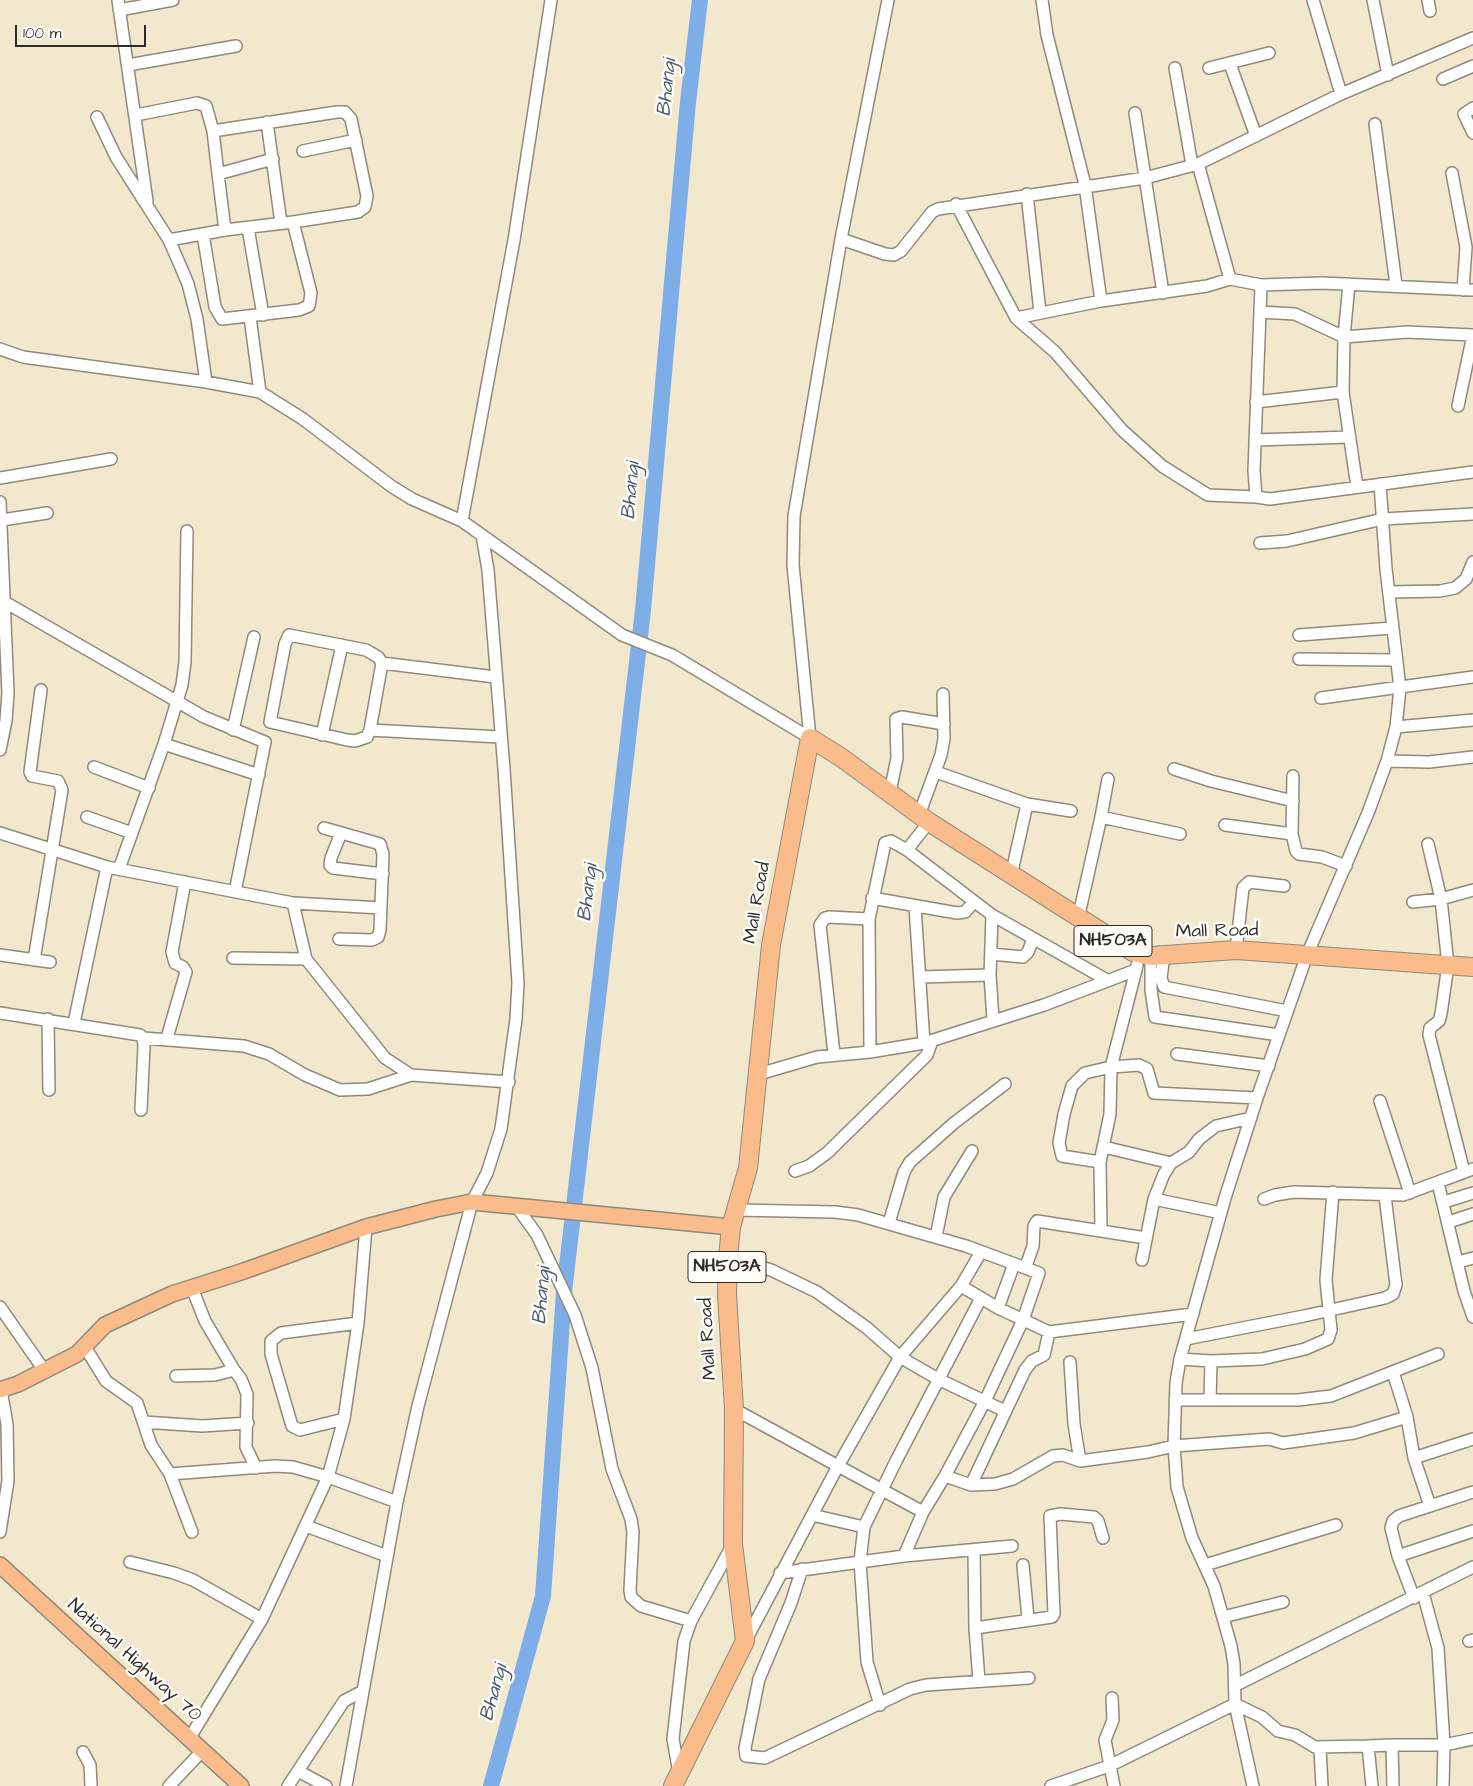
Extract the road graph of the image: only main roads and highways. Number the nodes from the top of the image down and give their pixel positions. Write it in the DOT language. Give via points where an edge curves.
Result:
graph roads {
  1 [pos="1473,967"];
  2 [pos="731,1227"];
  3 [pos="1,1390"];
  4 [pos="0,1565"];
  5 [pos="676,1779"];
  6 [pos="241,1786"];
  1 -- 2 [label="highway, Mall Road / NH503A" via="1236,950 1148,959 1122,948 1011,876 810,738 771,945 748,1168"];
  2 -- 3 [label="main road" via="472,1202 436,1209 366,1227 172,1294 105,1325 70,1358"];
  2 -- 5 [label="highway, Mall Road / NH503A" via="727,1294 734,1409 733,1544 745,1641"];
  4 -- 6 [label="main road, National Highway 70"];
}
